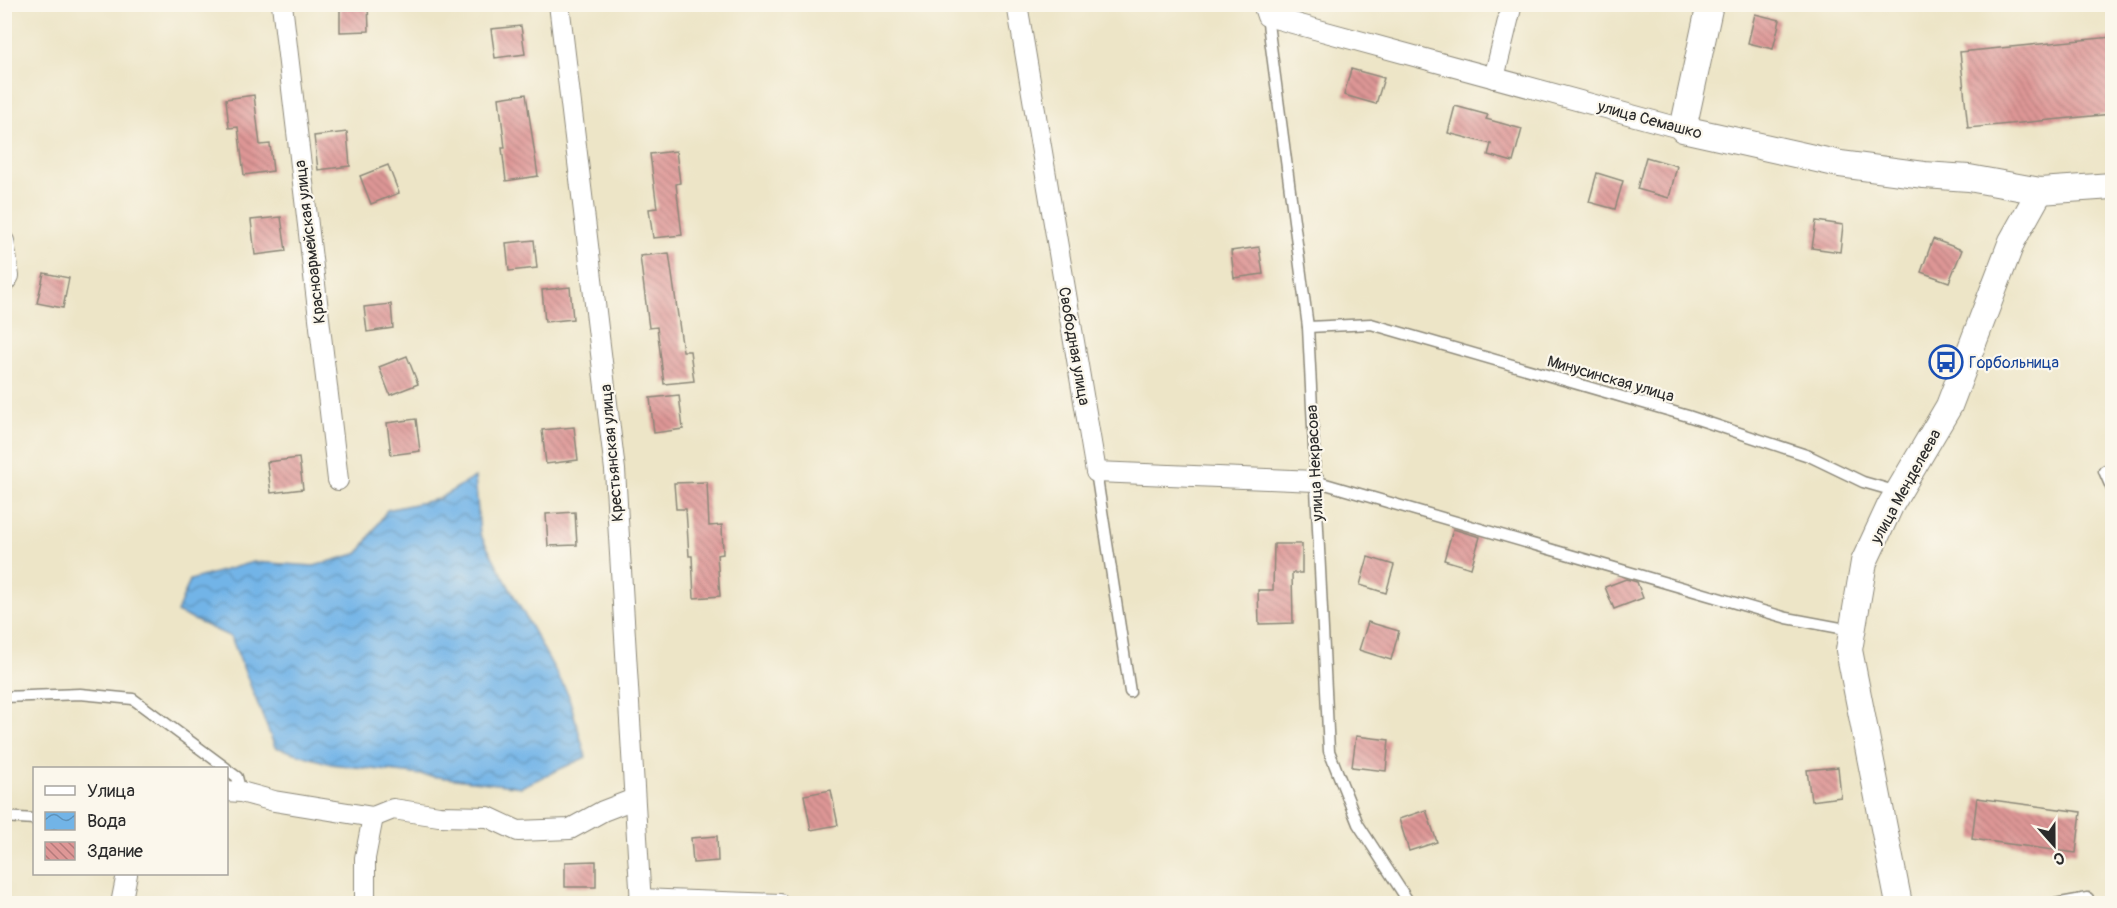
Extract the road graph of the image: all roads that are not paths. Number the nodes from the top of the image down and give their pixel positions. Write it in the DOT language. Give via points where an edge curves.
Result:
graph roads {
  1 [pos="282,4"];
  2 [pos="559,4"];
  3 [pos="1017,4"];
  4 [pos="1512,4"];
  5 [pos="1710,4"];
  6 [pos="1265,10"];
  7 [pos="1494,78"];
  8 [pos="1683,129"];
  9 [pos="2112,186"];
  10 [pos="2040,191"];
  11 [pos="4,241"];
  12 [pos="4,284"];
  13 [pos="1308,327"];
  14 [pos="2112,467"];
  15 [pos="1096,472"];
  16 [pos="338,480"];
  17 [pos="1316,481"];
  18 [pos="2112,489"];
  19 [pos="1899,493"];
  20 [pos="1851,630"];
  21 [pos="1130,692"];
  22 [pos="4,697"];
  23 [pos="223,767"];
  24 [pos="228,770"];
  25 [pos="234,792"];
  26 [pos="634,799"];
  27 [pos="4,817"];
  28 [pos="373,817"];
  29 [pos="33,819"];
  30 [pos="127,875"];
  31 [pos="2088,898"];
  32 [pos="640,901"];
  33 [pos="121,903"];
  34 [pos="365,903"];
  35 [pos="780,903"];
  36 [pos="1410,903"];
  37 [pos="1899,903"];
  38 [pos="2055,903"];
  1 -- 16 [label="street, Красноармейская улица"];
  2 -- 26 [label="street, Крестьянская улица" via="615,470"];
  3 -- 15 [label="street, Свободная улица"];
  4 -- 7 [label="street"];
  5 -- 8 [label="street"];
  6 -- 7 [label="street, улица Семашко"];
  6 -- 13 [label="lane, улица Некрасова"];
  7 -- 8 [label="street, улица Семашко"];
  8 -- 10 [label="street, улица Семашко" via="1840,164 1969,178"];
  9 -- 10 [label="street, улица Семашко"];
  10 -- 19 [label="street, улица Менделеева" via="2012,241 1949,406"];
  11 -- 12 [label="street" via="9,276"];
  13 -- 17 [label="lane, улица Некрасова"];
  13 -- 19 [label="lane, Минусинская улица" via="1371,324 1688,416 1809,456 1863,482"];
  14 -- 18 [label="lane" via="2104,471"];
  15 -- 17 [label="street"];
  15 -- 21 [label="lane"];
  17 -- 20 [label="lane" via="1787,618"];
  17 -- 36 [label="lane, улица Некрасова" via="1329,751 1358,824"];
  19 -- 20 [label="street, улица Менделеева" via="1864,562"];
  20 -- 37 [label="street, улица Менделеева" via="1849,650"];
  22 -- 23 [label="lane" via="80,694 133,699"];
  24 -- 25 [label="lane" via="237,777"];
  25 -- 28 [label="street"];
  26 -- 28 [label="street" via="570,829 518,831 488,817 439,816 393,809"];
  26 -- 32 [label="street, Крестьянская улица"];
  27 -- 29 [label="lane"];
  28 -- 34 [label="street" via="366,858"];
  30 -- 33 [label="street"];
  31 -- 38 [label="lane"];
  32 -- 35 [label="street"];
}
